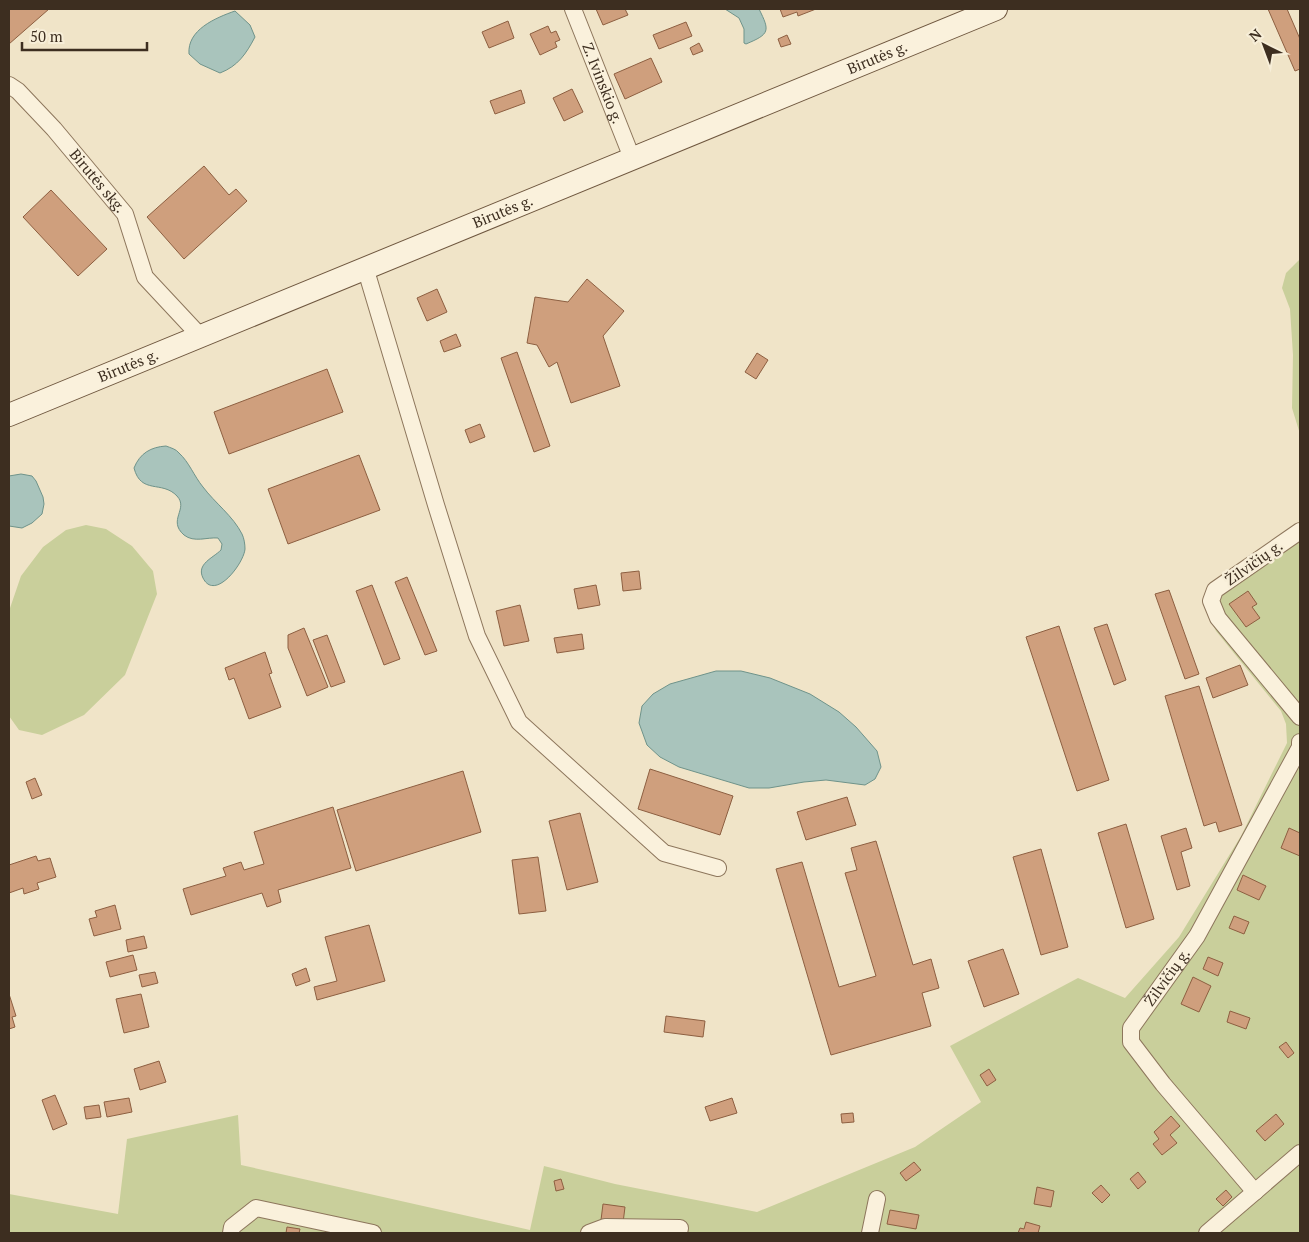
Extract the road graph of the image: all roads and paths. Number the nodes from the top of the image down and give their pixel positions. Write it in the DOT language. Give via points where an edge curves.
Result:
graph roads {
  1 [pos="573,9"];
  2 [pos="996,9"];
  3 [pos="9,85"];
  4 [pos="632,158"];
  5 [pos="365,267"];
  6 [pos="201,337"];
  7 [pos="9,415"];
  8 [pos="1300,531"];
  9 [pos="1300,717"];
  10 [pos="1300,742"];
  11 [pos="718,868"];
  12 [pos="1300,1153"];
  13 [pos="1255,1192"];
  14 [pos="877,1199"];
  15 [pos="679,1230"];
  16 [pos="230,1233"];
  17 [pos="373,1233"];
  18 [pos="589,1233"];
  19 [pos="870,1233"];
  20 [pos="1207,1233"];
  1 -- 4 [label="street, Z. Ivinskio g."];
  2 -- 4 [label="main road, Birutės g."];
  3 -- 6 [label="street, Birutės skg." via="54,129 125,214 145,277"];
  4 -- 5 [label="main road, Birutės g."];
  5 -- 6 [label="main road, Birutės g."];
  5 -- 11 [label="street" via="477,636 519,722 664,852"];
  6 -- 7 [label="main road, Birutės g."];
  8 -- 9 [label="street, Žilvičių g." via="1215,590 1210,601 1218,618"];
  10 -- 13 [label="street, Žilvičių g." via="1197,936 1131,1028 1132,1042 1163,1084"];
  12 -- 13 [label="street"];
  13 -- 20 [label="street"];
  14 -- 19 [label="street"];
  15 -- 18 [label="street" via="606,1227"];
  16 -- 17 [label="street" via="232,1226 256,1208"];
}
